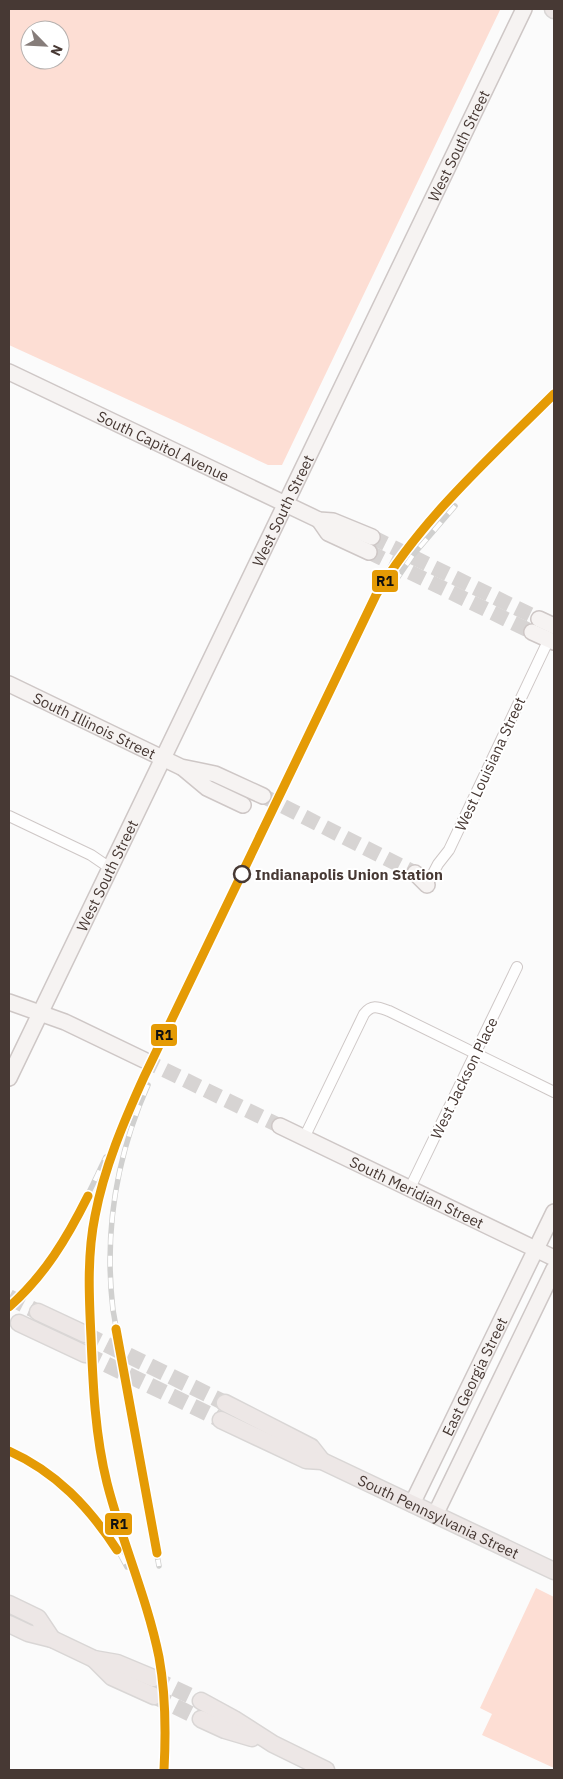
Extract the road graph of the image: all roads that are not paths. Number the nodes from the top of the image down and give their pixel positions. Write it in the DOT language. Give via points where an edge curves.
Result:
graph roads {
  1 [pos="524,9"];
  2 [pos="9,372"];
  3 [pos="286,504"];
  4 [pos="318,520"];
  5 [pos="372,537"];
  6 [pos="369,552"];
  7 [pos="535,625"];
  8 [pos="552,636"];
  9 [pos="9,684"];
  10 [pos="163,758"];
  11 [pos="181,767"];
  12 [pos="263,796"];
  13 [pos="243,805"];
  14 [pos="9,816"];
  15 [pos="110,868"];
  16 [pos="415,872"];
  17 [pos="427,885"];
  18 [pos="517,967"];
  19 [pos="9,1002"];
  20 [pos="40,1013"];
  21 [pos="476,1053"];
  22 [pos="144,1060"];
  23 [pos="9,1078"];
  24 [pos="554,1092"];
  25 [pos="280,1126"];
  26 [pos="304,1138"];
  27 [pos="410,1188"];
  28 [pos="554,1212"];
  29 [pos="536,1249"];
  30 [pos="554,1258"];
  31 [pos="554,1269"];
  32 [pos="38,1312"];
  33 [pos="19,1322"];
  34 [pos="85,1334"];
  35 [pos="85,1354"];
  36 [pos="225,1402"];
  37 [pos="221,1420"];
  38 [pos="322,1461"];
  39 [pos="412,1504"];
  40 [pos="435,1515"];
  41 [pos="554,1570"];
  42 [pos="9,1604"];
  43 [pos="9,1624"];
  44 [pos="52,1639"];
  45 [pos="94,1659"];
  46 [pos="152,1678"];
  47 [pos="154,1696"];
  48 [pos="201,1701"];
  49 [pos="201,1718"];
  50 [pos="272,1744"];
  51 [pos="326,1770"];
  1 -- 3 [label="main road, West South Street"];
  2 -- 3 [label="main road, South Capitol Avenue"];
  3 -- 4 [label="main road, South Capitol Avenue"];
  3 -- 10 [label="main road, West South Street"];
  4 -- 5 [label="main road, South Capitol Avenue" via="333,521"];
  4 -- 6 [label="main road, South Capitol Avenue" via="328,533"];
  7 -- 8 [label="main road"];
  8 -- 17 [label="street, West Louisiana Street" via="449,850"];
  9 -- 10 [label="main road, South Illinois Street"];
  10 -- 11 [label="main road, South Illinois Street"];
  10 -- 15 [label="main road, West South Street"];
  11 -- 12 [label="main road, South Illinois Street" via="215,774"];
  11 -- 13 [label="main road, South Illinois Street" via="207,788"];
  14 -- 15 [label="street" via="91,855"];
  15 -- 20 [label="main road, West South Street"];
  16 -- 17 [label="main road"];
  18 -- 21 [label="street, West Jackson Place"];
  19 -- 20 [label="main road"];
  20 -- 22 [label="main road"];
  20 -- 23 [label="main road, West South Street"];
  21 -- 24 [label="street"];
  21 -- 26 [label="street" via="389,1010 370,1008 364,1014"];
  21 -- 27 [label="street, West Jackson Place"];
  25 -- 26 [label="main road, South Meridian Street"];
  26 -- 27 [label="main road, South Meridian Street"];
  27 -- 29 [label="main road, South Meridian Street"];
  28 -- 29 [label="main road, East Georgia Street"];
  29 -- 30 [label="main road, South Meridian Street"];
  29 -- 39 [label="main road, East Georgia Street"];
  31 -- 40 [label="main road, East Georgia Street"];
  32 -- 34 [label="main road"];
  33 -- 35 [label="main road"];
  36 -- 38 [label="main road, South Pennsylvania Street" via="311,1447"];
  37 -- 38 [label="main road, South Pennsylvania Street" via="306,1460"];
  38 -- 39 [label="main road, South Pennsylvania Street"];
  39 -- 40 [label="main road, South Pennsylvania Street"];
  40 -- 41 [label="main road, South Pennsylvania Street"];
  42 -- 44 [label="main road" via="38,1618"];
  43 -- 44 [label="main road"];
  44 -- 45 [label="main road"];
  45 -- 46 [label="main road" via="116,1663"];
  45 -- 47 [label="main road" via="112,1676"];
  48 -- 50 [label="main road"];
  49 -- 50 [label="main road" via="225,1730"];
  50 -- 51 [label="main road"];
}
